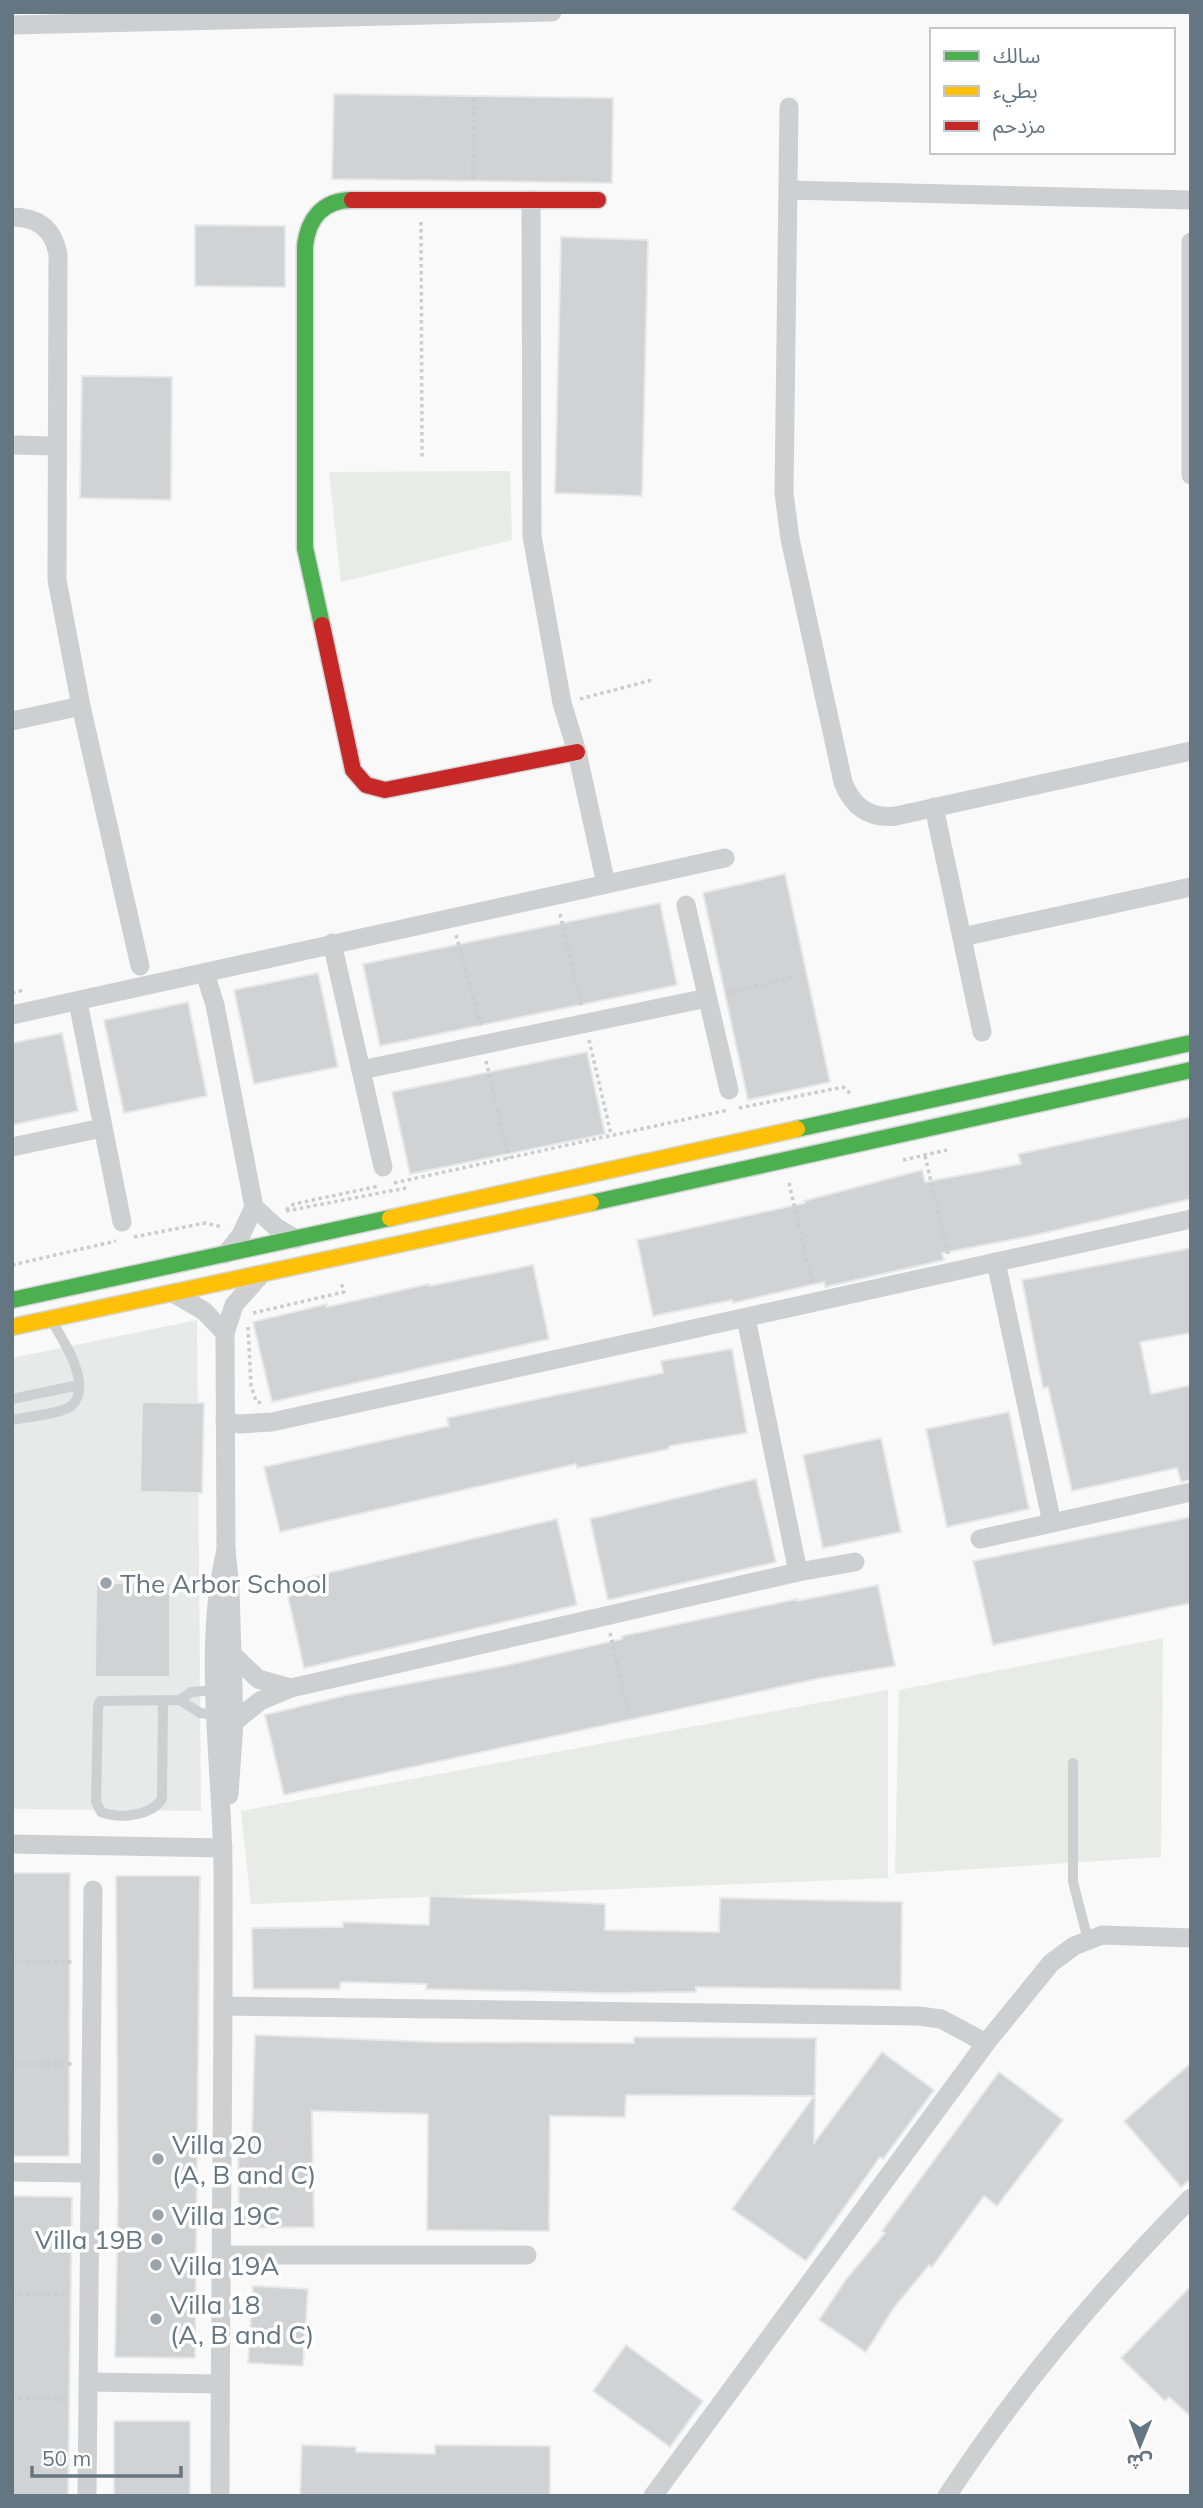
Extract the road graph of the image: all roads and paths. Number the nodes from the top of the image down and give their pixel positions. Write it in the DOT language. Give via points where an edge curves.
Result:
graph roads {
  1 [pos="552,12"];
  2 [pos="12,24"];
  3 [pos="474,97"];
  4 [pos="789,107"];
  5 [pos="788,190"];
  6 [pos="421,199"];
  7 [pos="472,200"];
  8 [pos="531,200"];
  9 [pos="598,200"];
  10 [pos="1191,200"];
  11 [pos="12,217"];
  12 [pos="1191,242"];
  13 [pos="12,445"];
  14 [pos="56,446"];
  15 [pos="422,457"];
  16 [pos="1191,475"];
  17 [pos="652,680"];
  18 [pos="562,703"];
  19 [pos="81,706"];
  20 [pos="12,721"];
  21 [pos="577,751"];
  22 [pos="1191,751"];
  23 [pos="934,807"];
  24 [pos="724,858"];
  25 [pos="606,884"];
  26 [pos="1191,887"];
  27 [pos="686,905"];
  28 [pos="455,932"];
  29 [pos="962,937"];
  30 [pos="332,943"];
  31 [pos="140,967"];
  32 [pos="205,972"];
  33 [pos="796,977"];
  34 [pos="35,988"];
  35 [pos="12,993"];
  36 [pos="708,998"];
  37 [pos="78,1002"];
  38 [pos="12,1015"];
  39 [pos="982,1032"];
  40 [pos="1191,1043"];
  41 [pos="484,1044"];
  42 [pos="361,1070"];
  43 [pos="1191,1070"];
  44 [pos="729,1090"];
  45 [pos="875,1113"];
  46 [pos="102,1128"];
  47 [pos="12,1147"];
  48 [pos="925,1156"];
  49 [pos="509,1158"];
  50 [pos="383,1167"];
  51 [pos="789,1183"];
  52 [pos="256,1217"];
  53 [pos="1191,1219"];
  54 [pos="122,1222"];
  55 [pos="296,1239"];
  56 [pos="226,1254"];
  57 [pos="996,1262"];
  58 [pos="12,1265"];
  59 [pos="952,1273"];
  60 [pos="261,1276"];
  61 [pos="339,1278"];
  62 [pos="173,1293"];
  63 [pos="12,1300"];
  64 [pos="817,1303"];
  65 [pos="746,1318"];
  66 [pos="50,1319"];
  67 [pos="12,1327"];
  68 [pos="226,1333"];
  69 [pos="79,1385"];
  70 [pos="12,1399"];
  71 [pos="12,1420"];
  72 [pos="225,1421"];
  73 [pos="272,1422"];
  74 [pos="1191,1492"];
  75 [pos="1052,1523"];
  76 [pos="980,1539"];
  77 [pos="226,1550"];
  78 [pos="855,1562"];
  79 [pos="798,1572"];
  80 [pos="606,1616"];
  81 [pos="233,1656"];
  82 [pos="291,1688"];
  83 [pos="216,1690"];
  84 [pos="163,1700"];
  85 [pos="180,1700"];
  86 [pos="629,1716"];
  87 [pos="225,1718"];
  88 [pos="1073,1763"];
  89 [pos="12,1843"];
  90 [pos="223,1848"];
  91 [pos="93,1890"];
  92 [pos="1191,1938"];
  93 [pos="1088,1940"];
  94 [pos="12,1961"];
  95 [pos="93,1962"];
  96 [pos="224,2006"];
  97 [pos="986,2043"];
  98 [pos="12,2064"];
  99 [pos="92,2064"];
  100 [pos="12,2172"];
  101 [pos="90,2173"];
  102 [pos="1191,2198"];
  103 [pos="222,2255"];
  104 [pos="527,2255"];
  105 [pos="12,2295"];
  106 [pos="89,2295"];
  107 [pos="220,2384"];
  108 [pos="88,2392"];
  109 [pos="12,2398"];
  110 [pos="87,2496"];
  111 [pos="220,2496"];
  112 [pos="653,2496"];
  113 [pos="947,2496"];
  1 -- 2 [label="street"];
  3 -- 7 [label="path"];
  4 -- 5 [label="street"];
  5 -- 10 [label="street"];
  5 -- 23 [label="street" via="786,515 844,782 852,800 877,816"];
  6 -- 7 [label="street"];
  6 -- 15 [label="path"];
  6 -- 21 [label="street" via="338,200 313,217 305,239 305,548 354,770 366,785 385,790"];
  7 -- 8 [label="street"];
  8 -- 9 [label="street"];
  8 -- 18 [label="street" via="530,521"];
  11 -- 14 [label="street" via="35,220 47,228 58,254"];
  12 -- 16 [label="street"];
  13 -- 14 [label="street"];
  14 -- 19 [label="street" via="57,580"];
  17 -- 18 [label="path"];
  18 -- 21 [label="street"];
  19 -- 20 [label="street"];
  19 -- 31 [label="street"];
  21 -- 25 [label="street"];
  22 -- 23 [label="street"];
  23 -- 29 [label="street"];
  24 -- 25 [label="street"];
  25 -- 30 [label="street"];
  26 -- 29 [label="street"];
  27 -- 36 [label="street"];
  28 -- 41 [label="path"];
  29 -- 39 [label="street"];
  30 -- 32 [label="street"];
  30 -- 42 [label="street"];
  32 -- 37 [label="street"];
  32 -- 52 [label="street"];
  33 -- 36 [label="path"];
  34 -- 35 [label="path"];
  36 -- 41 [label="street"];
  36 -- 44 [label="street"];
  37 -- 38 [label="street"];
  37 -- 46 [label="street"];
  40 -- 45 [label="street"];
  41 -- 42 [label="street"];
  41 -- 49 [label="path"];
  42 -- 50 [label="street"];
  43 -- 60 [label="street"];
  45 -- 49 [label="path" via="843,1087"];
  45 -- 55 [label="street"];
  46 -- 47 [label="street"];
  46 -- 54 [label="street"];
  48 -- 59 [label="path"];
  49 -- 52 [label="path"];
  51 -- 64 [label="path"];
  52 -- 55 [label="street"];
  52 -- 56 [label="street"];
  52 -- 58 [label="path" via="222,1227 205,1223"];
  53 -- 57 [label="street"];
  55 -- 56 [label="street"];
  56 -- 63 [label="street"];
  57 -- 59 [label="street"];
  57 -- 75 [label="street"];
  59 -- 64 [label="street"];
  60 -- 62 [label="street"];
  60 -- 68 [label="street" via="234,1305"];
  61 -- 73 [label="path" via="344,1292 248,1315 251,1386 256,1401 270,1407"];
  62 -- 66 [label="street"];
  62 -- 68 [label="street" via="204,1311"];
  64 -- 65 [label="street"];
  65 -- 73 [label="street"];
  65 -- 79 [label="street"];
  66 -- 67 [label="street"];
  66 -- 69 [label="lane" via="72,1357"];
  68 -- 72 [label="street"];
  69 -- 70 [label="lane"];
  69 -- 71 [label="lane" via="70,1407"];
  72 -- 73 [label="street"];
  72 -- 77 [label="street"];
  74 -- 75 [label="street"];
  75 -- 76 [label="street"];
  77 -- 81 [label="street"];
  77 -- 83 [label="street" via="219,1585"];
  78 -- 79 [label="street"];
  79 -- 80 [label="street"];
  80 -- 82 [label="street"];
  80 -- 86 [label="path"];
  81 -- 82 [label="street" via="258,1679"];
  81 -- 87 [label="street"];
  82 -- 87 [label="street"];
  83 -- 85 [label="lane" via="191,1692"];
  83 -- 87 [label="street"];
  84 -- 84 [label="lane" via="162,1799 144,1813 101,1812 96,1802 98,1704 104,1699"];
  84 -- 85 [label="lane"];
  85 -- 87 [label="lane" via="200,1713"];
  87 -- 90 [label="street" via="229,1811"];
  88 -- 93 [label="lane" via="1073,1882"];
  89 -- 90 [label="street"];
  90 -- 96 [label="street"];
  91 -- 95 [label="street"];
  92 -- 93 [label="street" via="1116,1934"];
  93 -- 97 [label="street" via="1051,1964"];
  94 -- 95 [label="path"];
  95 -- 99 [label="street"];
  96 -- 97 [label="street" via="919,2016 941,2019"];
  96 -- 103 [label="street"];
  97 -- 112 [label="street"];
  98 -- 99 [label="path"];
  99 -- 101 [label="street"];
  100 -- 101 [label="street"];
  101 -- 106 [label="street"];
  102 -- 113 [label="street" via="1034,2377"];
  103 -- 104 [label="street"];
  103 -- 107 [label="street"];
  105 -- 106 [label="path"];
  106 -- 108 [label="street"];
  107 -- 108 [label="street"];
  107 -- 111 [label="street"];
  108 -- 109 [label="path"];
  108 -- 110 [label="street"];
}
